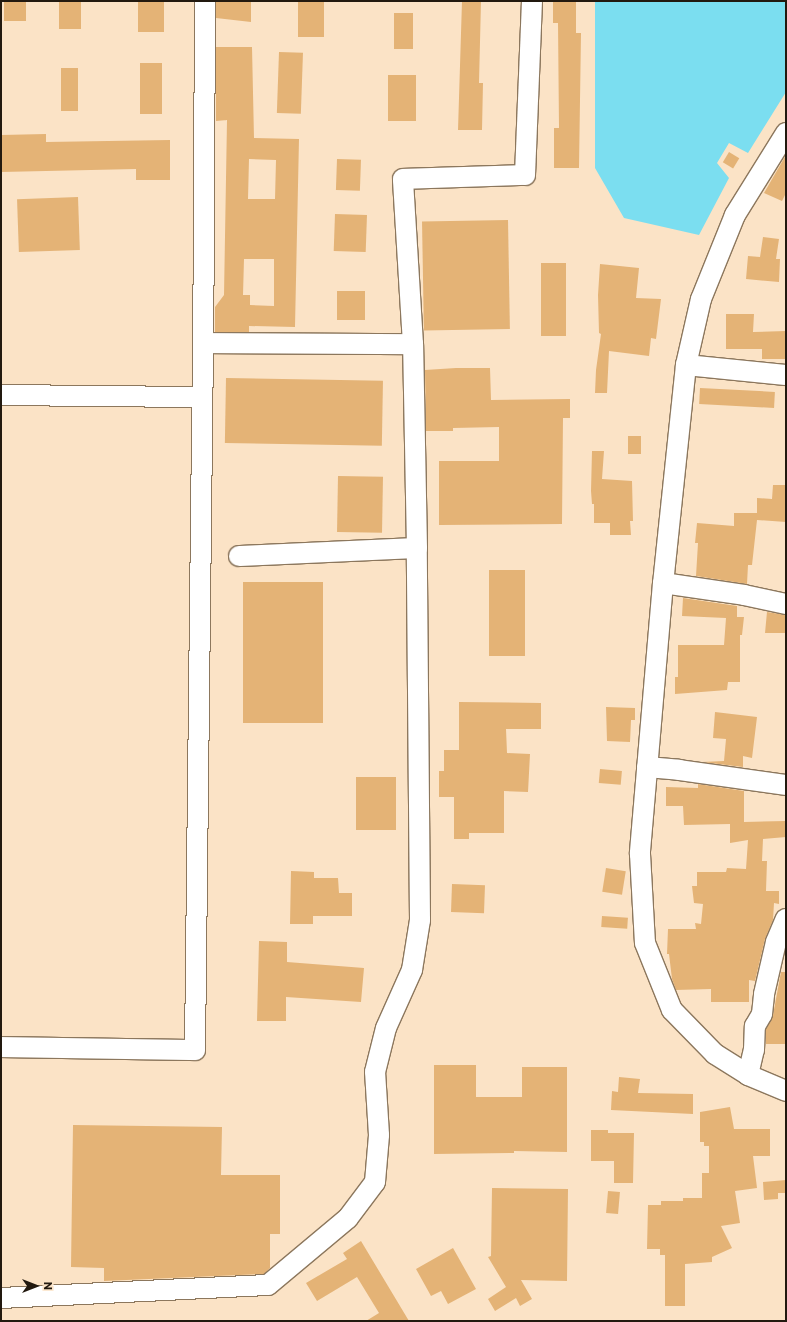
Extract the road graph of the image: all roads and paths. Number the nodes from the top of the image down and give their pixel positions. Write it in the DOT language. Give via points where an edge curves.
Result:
graph roads {
  1 [pos="205,1"];
  2 [pos="532,1"];
  3 [pos="786,133"];
  4 [pos="203,343"];
  5 [pos="413,344"];
  6 [pos="686,365"];
  7 [pos="786,375"];
  8 [pos="1,395"];
  9 [pos="202,396"];
  10 [pos="417,548"];
  11 [pos="239,556"];
  12 [pos="663,583"];
  13 [pos="786,604"];
  14 [pos="647,767"];
  15 [pos="786,785"];
  16 [pos="786,919"];
  17 [pos="1,1047"];
  18 [pos="748,1075"];
  19 [pos="786,1092"];
  20 [pos="1,1298"];
  1 -- 4 [label="street"];
  2 -- 5 [label="street" via="525,175 403,179"];
  3 -- 6 [label="street" via="735,215 701,299"];
  4 -- 5 [label="street"];
  4 -- 9 [label="street"];
  5 -- 10 [label="street"];
  6 -- 7 [label="street"];
  6 -- 12 [label="street"];
  8 -- 9 [label="street"];
  9 -- 17 [label="street" via="195,1050"];
  10 -- 11 [label="street"];
  10 -- 20 [label="street" via="420,920 412,970 386,1028 375,1072 379,1135 374,1182 348,1218 268,1285"];
  12 -- 13 [label="street"];
  12 -- 14 [label="street"];
  14 -- 15 [label="street"];
  14 -- 18 [label="street" via="640,854 645,944 672,1010 715,1054"];
  16 -- 18 [label="street" via="776,942 762,1014 755,1026 754,1050"];
  18 -- 19 [label="street"];
}
